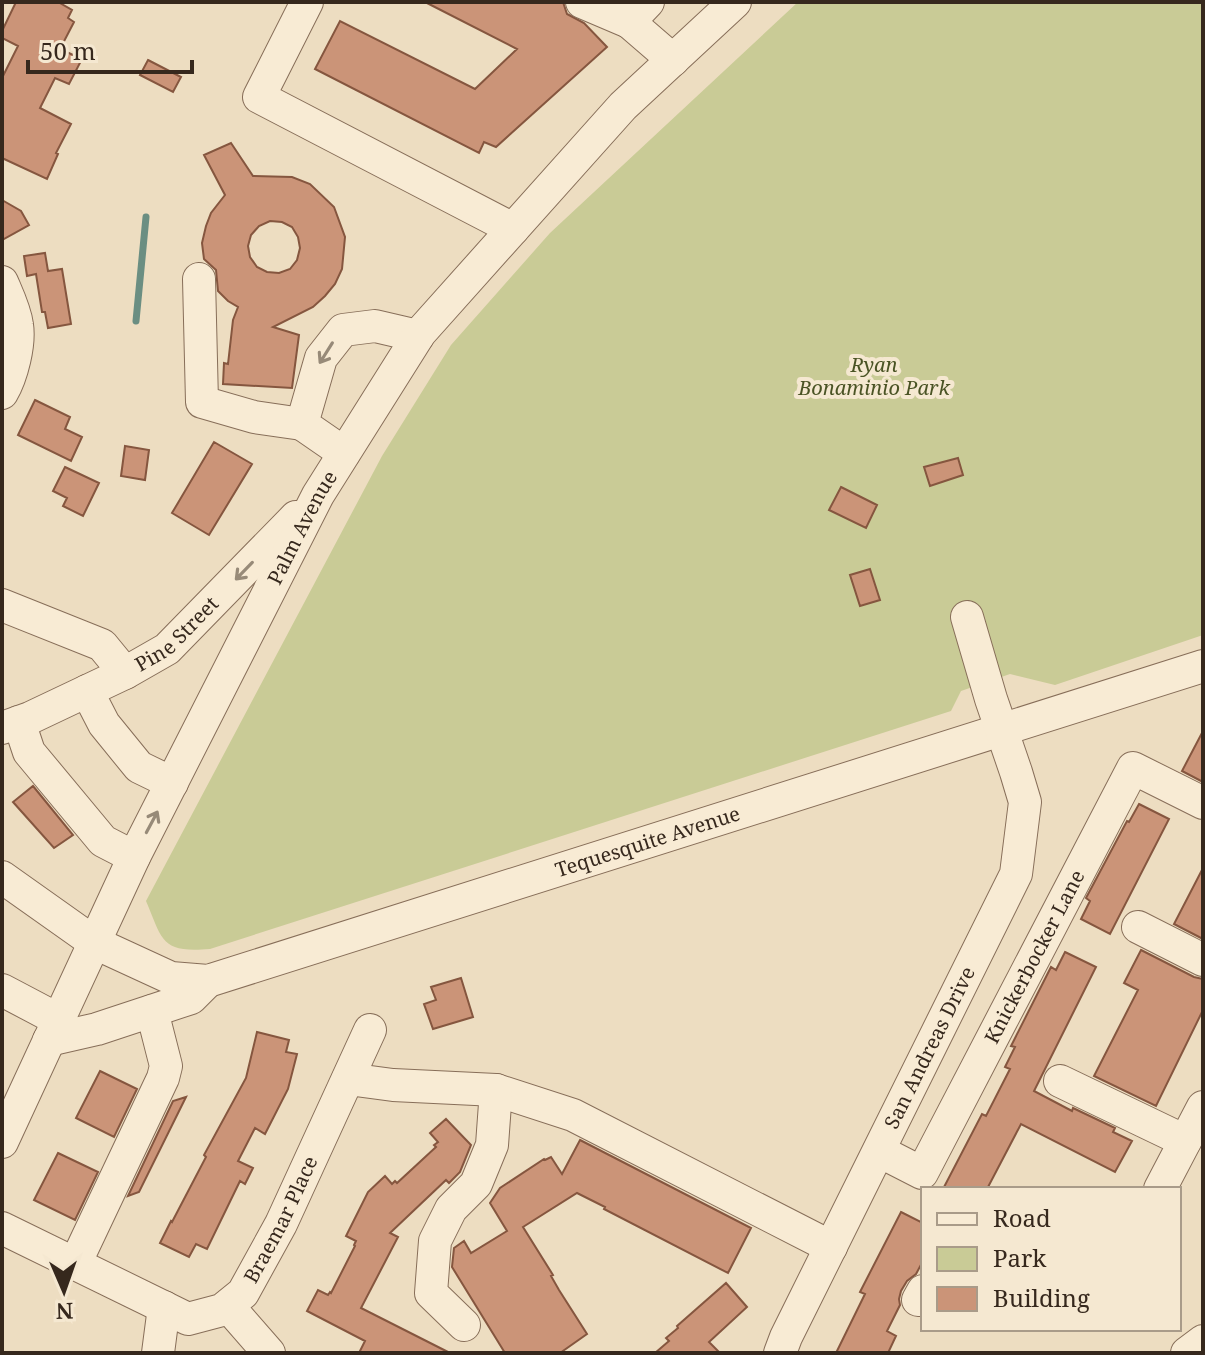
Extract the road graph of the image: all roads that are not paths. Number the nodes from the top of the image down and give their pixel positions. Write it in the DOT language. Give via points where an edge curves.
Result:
graph roads {
  1 [pos="307,2"];
  2 [pos="582,2"];
  3 [pos="735,2"];
  4 [pos="638,12"];
  5 [pos="673,60"];
  6 [pos="513,229"];
  7 [pos="199,279"];
  8 [pos="2,282"];
  9 [pos="418,336"];
  10 [pos="2,393"];
  11 [pos="302,424"];
  12 [pos="344,453"];
  13 [pos="318,495"];
  14 [pos="3,606"];
  15 [pos="967,617"];
  16 [pos="1203,666"];
  17 [pos="125,673"];
  18 [pos="87,691"];
  19 [pos="10,725"];
  20 [pos="1002,731"];
  21 [pos="172,783"];
  22 [pos="1203,803"];
  23 [pos="134,857"];
  24 [pos="2,877"];
  25 [pos="1138,927"];
  26 [pos="95,943"];
  27 [pos="1203,960"];
  28 [pos="208,981"];
  29 [pos="2,990"];
  30 [pos="152,1011"];
  31 [pos="53,1030"];
  32 [pos="370,1030"];
  33 [pos="348,1079"];
  34 [pos="1060,1081"];
  35 [pos="496,1090"];
  36 [pos="1203,1107"];
  37 [pos="1185,1141"];
  38 [pos="2,1142"];
  39 [pos="879,1151"];
  40 [pos="1161,1187"];
  41 [pos="2,1228"];
  42 [pos="831,1247"];
  43 [pos="75,1264"];
  44 [pos="228,1306"];
  45 [pos="164,1307"];
  46 [pos="464,1325"];
  47 [pos="1203,1341"];
  48 [pos="158,1353"];
  49 [pos="269,1353"];
  50 [pos="780,1353"];
  51 [pos="1187,1353"];
  1 -- 6 [label="street" via="259,97"];
  2 -- 4 [label="street"];
  3 -- 5 [label="street, Palm Avenue"];
  4 -- 5 [label="street"];
  5 -- 6 [label="street, Palm Avenue" via="623,106"];
  6 -- 9 [label="street, Palm Avenue"];
  7 -- 11 [label="street" via="202,402"];
  8 -- 10 [label="street" via="17,327 15,359"];
  9 -- 11 [label="street, one-way" via="375,326 343,330 321,358"];
  9 -- 12 [label="street, Palm Avenue"];
  11 -- 12 [label="street"];
  12 -- 13 [label="street, Palm Avenue"];
  13 -- 17 [label="street, Pine Street, one-way" via="167,649"];
  13 -- 21 [label="street, Palm Avenue"];
  14 -- 17 [label="street" via="102,645"];
  15 -- 20 [label="street, San Andreas Drive"];
  16 -- 20 [label="street, Tequesquite Avenue"];
  17 -- 18 [label="street, Pine Street"];
  18 -- 19 [label="street, Pine Street"];
  18 -- 21 [label="street" via="104,724 139,767"];
  19 -- 23 [label="street" via="103,841"];
  20 -- 28 [label="street, Tequesquite Avenue"];
  20 -- 39 [label="street, San Andreas Drive" via="1025,802 1016,874"];
  23 -- 21 [label="street, Palm Avenue, one-way"];
  22 -- 39 [label="street, Knickerbocker Lane" via="1133,768 922,1173"];
  23 -- 26 [label="street, Palm Avenue"];
  24 -- 26 [label="street, Tequesquite Avenue"];
  25 -- 27 [label="street"];
  26 -- 28 [label="street, Tequesquite Avenue" via="171,978"];
  26 -- 31 [label="street, Palm Avenue"];
  28 -- 30 [label="street" via="191,998"];
  29 -- 31 [label="street"];
  30 -- 31 [label="street" via="97,1029"];
  30 -- 43 [label="street" via="166,1066 163,1078"];
  31 -- 38 [label="street, Palm Avenue"];
  32 -- 33 [label="street, Braemar Place"];
  33 -- 35 [label="street"];
  33 -- 44 [label="street, Braemar Place" via="281,1224 243,1293"];
  34 -- 37 [label="street"];
  35 -- 42 [label="street" via="573,1115"];
  35 -- 46 [label="street" via="492,1145 476,1184 451,1209 435,1241 431,1293"];
  36 -- 37 [label="street"];
  37 -- 40 [label="street"];
  39 -- 42 [label="street, San Andreas Drive"];
  41 -- 43 [label="street"];
  42 -- 50 [label="street, San Andreas Drive"];
  43 -- 45 [label="street"];
  44 -- 45 [label="street" via="188,1319"];
  44 -- 49 [label="street"];
  45 -- 48 [label="street"];
  47 -- 51 [label="street"];
}
